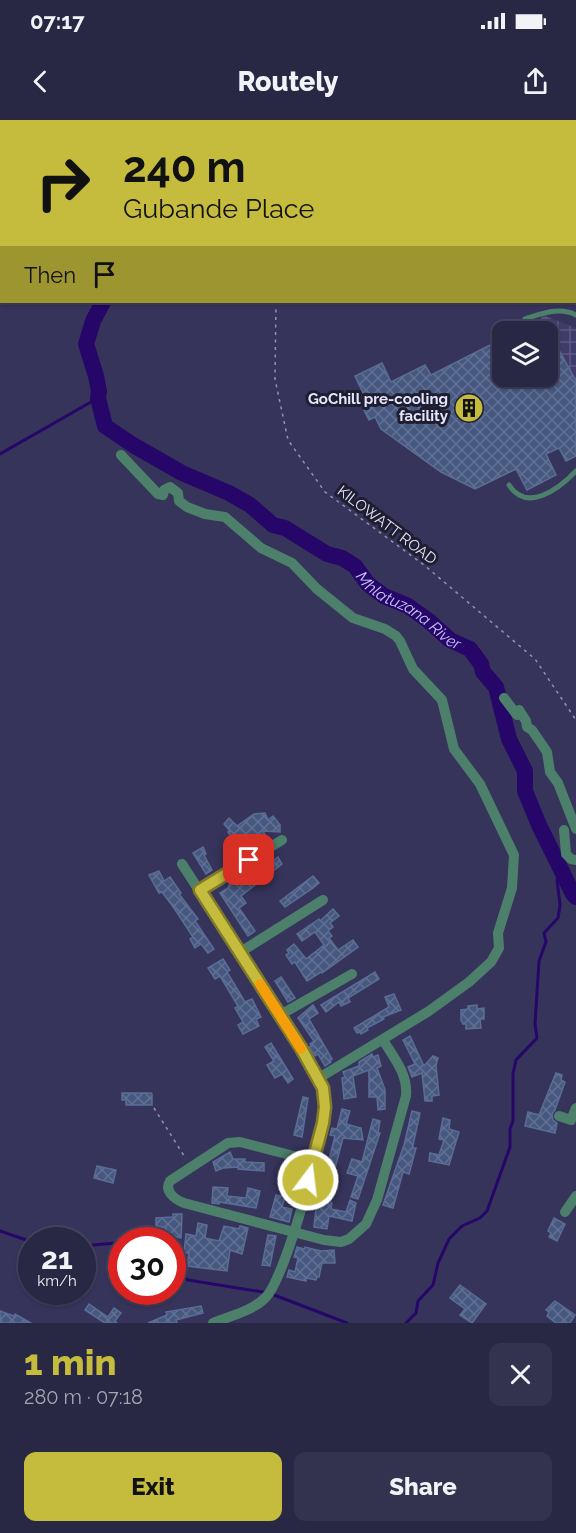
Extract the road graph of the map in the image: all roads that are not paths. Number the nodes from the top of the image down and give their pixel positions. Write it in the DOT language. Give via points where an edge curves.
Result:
graph roads {
  1 [pos="576,315"];
  2 [pos="525,319"];
  3 [pos="121,455"];
  4 [pos="576,471"];
  5 [pos="509,485"];
  6 [pos="504,698"];
  7 [pos="576,829"];
  8 [pos="564,830"];
  9 [pos="282,840"];
  10 [pos="576,860"];
  11 [pos="182,864"];
  12 [pos="200,890"];
  13 [pos="323,900"];
  14 [pos="239,953"];
  15 [pos="352,975"];
  16 [pos="280,1015"];
  17 [pos="383,1040"];
  18 [pos="320,1078"];
  19 [pos="576,1108"];
  20 [pos="559,1116"];
  21 [pos="313,1161"];
  22 [pos="576,1196"];
  23 [pos="565,1212"];
  24 [pos="294,1232"];
  25 [pos="213,1323"];
  1 -- 2 [label="lane" via="554,311"];
  3 -- 17 [label="street" via="158,494 163,495 170,487 187,507 225,517 261,548 292,563 353,618 396,636 413,669 442,700 454,749 480,784 513,850 512,888 496,954 469,982"];
  4 -- 5 [label="lane" via="561,485 530,498 521,498"];
  6 -- 7 [label="street" via="517,715 521,712 527,727 547,752 550,772 560,786"];
  8 -- 10 [label="street" via="566,854"];
  9 -- 12 [label="street"];
  11 -- 12 [label="street"];
  12 -- 14 [label="street"];
  13 -- 14 [label="street"];
  14 -- 16 [label="street"];
  15 -- 16 [label="street"];
  16 -- 18 [label="street"];
  17 -- 18 [label="street"];
  17 -- 24 [label="street" via="400,1066 407,1087 372,1214 358,1233 341,1242"];
  18 -- 21 [label="street" via="325,1107"];
  19 -- 20 [label="street" via="571,1120"];
  21 -- 24 [label="street"];
  21 -- 24 [label="street" via="233,1142 222,1145 169,1183 168,1190 177,1200"];
  22 -- 23 [label="street"];
  24 -- 25 [label="street" via="268,1296 249,1309"];
}
